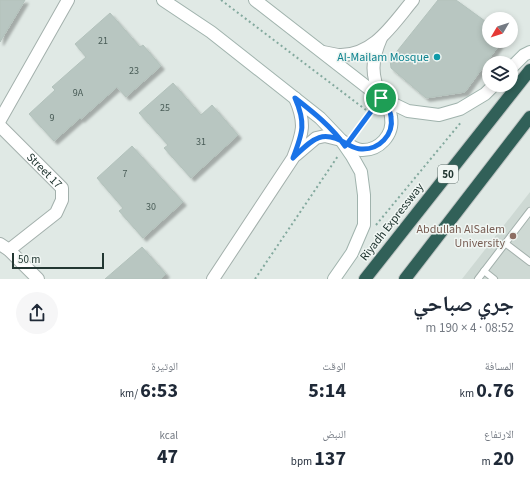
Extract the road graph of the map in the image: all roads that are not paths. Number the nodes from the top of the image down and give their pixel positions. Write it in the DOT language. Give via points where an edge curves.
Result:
graph roads {
  1 [pos="68,0"];
  2 [pos="163,0"];
  3 [pos="255,0"];
  4 [pos="413,0"];
  5 [pos="382,37"];
  6 [pos="323,52"];
  7 [pos="530,52"];
  8 [pos="518,61"];
  9 [pos="530,70"];
  10 [pos="487,92"];
  11 [pos="295,98"];
  12 [pos="381,98"];
  13 [pos="530,117"];
  14 [pos="0,120"];
  15 [pos="0,126"];
  16 [pos="344,143"];
  17 [pos="293,158"];
  18 [pos="530,211"];
  19 [pos="524,219"];
  20 [pos="530,223"];
  21 [pos="506,243"];
  22 [pos="4,247"];
  23 [pos="530,262"];
  24 [pos="484,271"];
  25 [pos="38,279"];
  26 [pos="213,279"];
  27 [pos="334,279"];
  28 [pos="365,279"];
  29 [pos="405,279"];
  30 [pos="478,279"];
  31 [pos="494,279"];
  1 -- 14 [label="street"];
  2 -- 11 [label="street" via="211,32"];
  3 -- 6 [label="street"];
  4 -- 5 [label="street"];
  5 -- 6 [label="street" via="369,47 354,53 338,55"];
  5 -- 12 [label="street" via="375,52 373,68"];
  6 -- 12 [label="street"];
  7 -- 8 [label="street"];
  9 -- 28 [label="highway, Riyadh Expressway / 50"];
  10 -- 12 [label="street" via="460,109 439,115 408,111"];
  11 -- 16 [label="street" via="320,118"];
  11 -- 17 [label="street" via="301,113 302,129"];
  12 -- 16 [label="street" via="392,116 387,136 380,144 370,149 360,150"];
  13 -- 29 [label="highway, 50"];
  15 -- 22 [label="street, Street 17" via="62,188 62,200 56,213"];
  16 -- 17 [label="street" via="325,136 316,138"];
  16 -- 27 [label="street" via="360,172 364,195 364,225 352,254"];
  17 -- 26 [label="street"];
  18 -- 19 [label="lane"];
  19 -- 20 [label="lane"];
  19 -- 21 [label="lane"];
  21 -- 23 [label="lane"];
  21 -- 24 [label="lane"];
  22 -- 25 [label="street, Street 17"];
  24 -- 30 [label="lane"];
  24 -- 31 [label="lane"];
}
